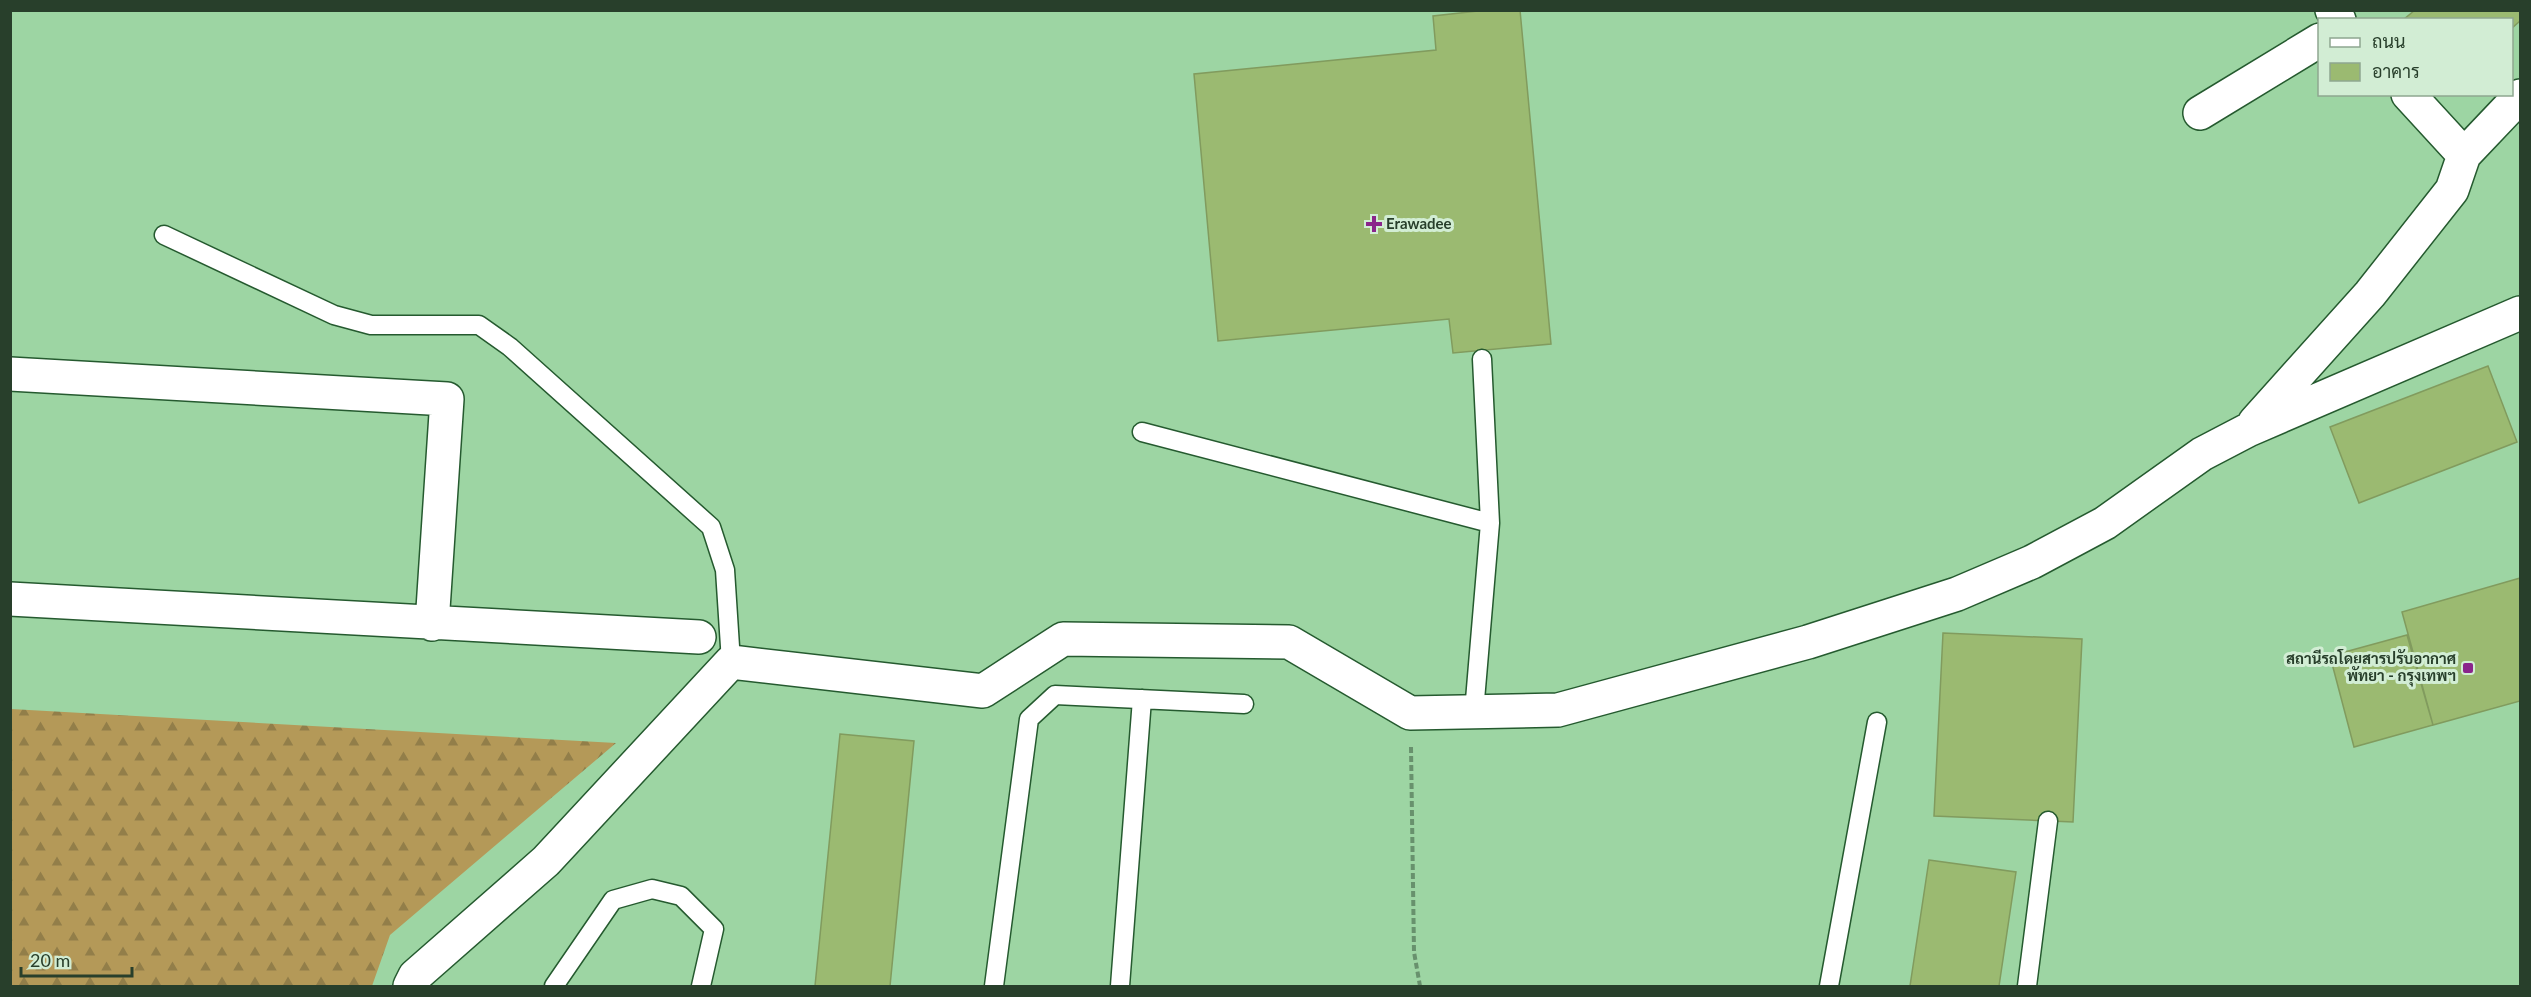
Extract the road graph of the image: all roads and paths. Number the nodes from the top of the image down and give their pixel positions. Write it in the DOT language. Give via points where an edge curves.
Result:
graph roads {
  1 [pos="2318,41"];
  2 [pos="2410,96"];
  3 [pos="2520,96"];
  4 [pos="2200,112"];
  5 [pos="2464,155"];
  6 [pos="164,235"];
  7 [pos="2520,313"];
  8 [pos="1482,359"];
  9 [pos="10,374"];
  10 [pos="2248,430"];
  11 [pos="1142,432"];
  12 [pos="1490,523"];
  13 [pos="10,599"];
  14 [pos="432,624"];
  15 [pos="699,637"];
  16 [pos="732,662"];
  17 [pos="1142,699"];
  18 [pos="1244,704"];
  19 [pos="1474,712"];
  20 [pos="1410,713"];
  21 [pos="1877,722"];
  22 [pos="2048,821"];
  23 [pos="410,987"];
  24 [pos="554,987"];
  25 [pos="700,987"];
  26 [pos="994,987"];
  27 [pos="1120,987"];
  28 [pos="1420,987"];
  29 [pos="1829,987"];
  30 [pos="2027,987"];
  1 -- 4 [label="street"];
  2 -- 5 [label="street"];
  3 -- 5 [label="street"];
  5 -- 10 [label="street" via="2452,190 2376,285"];
  6 -- 16 [label="lane" via="334,315 371,325 479,325 510,347 711,527 725,570"];
  7 -- 10 [label="street"];
  8 -- 12 [label="lane"];
  9 -- 14 [label="street" via="447,399"];
  10 -- 19 [label="street" via="2202,454 2105,523 2032,562 1957,594 1808,642 1558,710"];
  11 -- 12 [label="lane"];
  12 -- 19 [label="lane"];
  13 -- 14 [label="street"];
  14 -- 15 [label="street"];
  16 -- 20 [label="street" via="983,691 1063,639 1289,642"];
  16 -- 23 [label="street" via="546,861 415,976"];
  17 -- 18 [label="lane"];
  17 -- 26 [label="lane" via="1055,695 1029,719"];
  17 -- 27 [label="lane"];
  19 -- 20 [label="street"];
  20 -- 28 [label="path" via="1414,952"];
  21 -- 29 [label="lane"];
  22 -- 30 [label="lane"];
  24 -- 25 [label="lane" via="614,900 652,889 681,896 714,929"];
}
